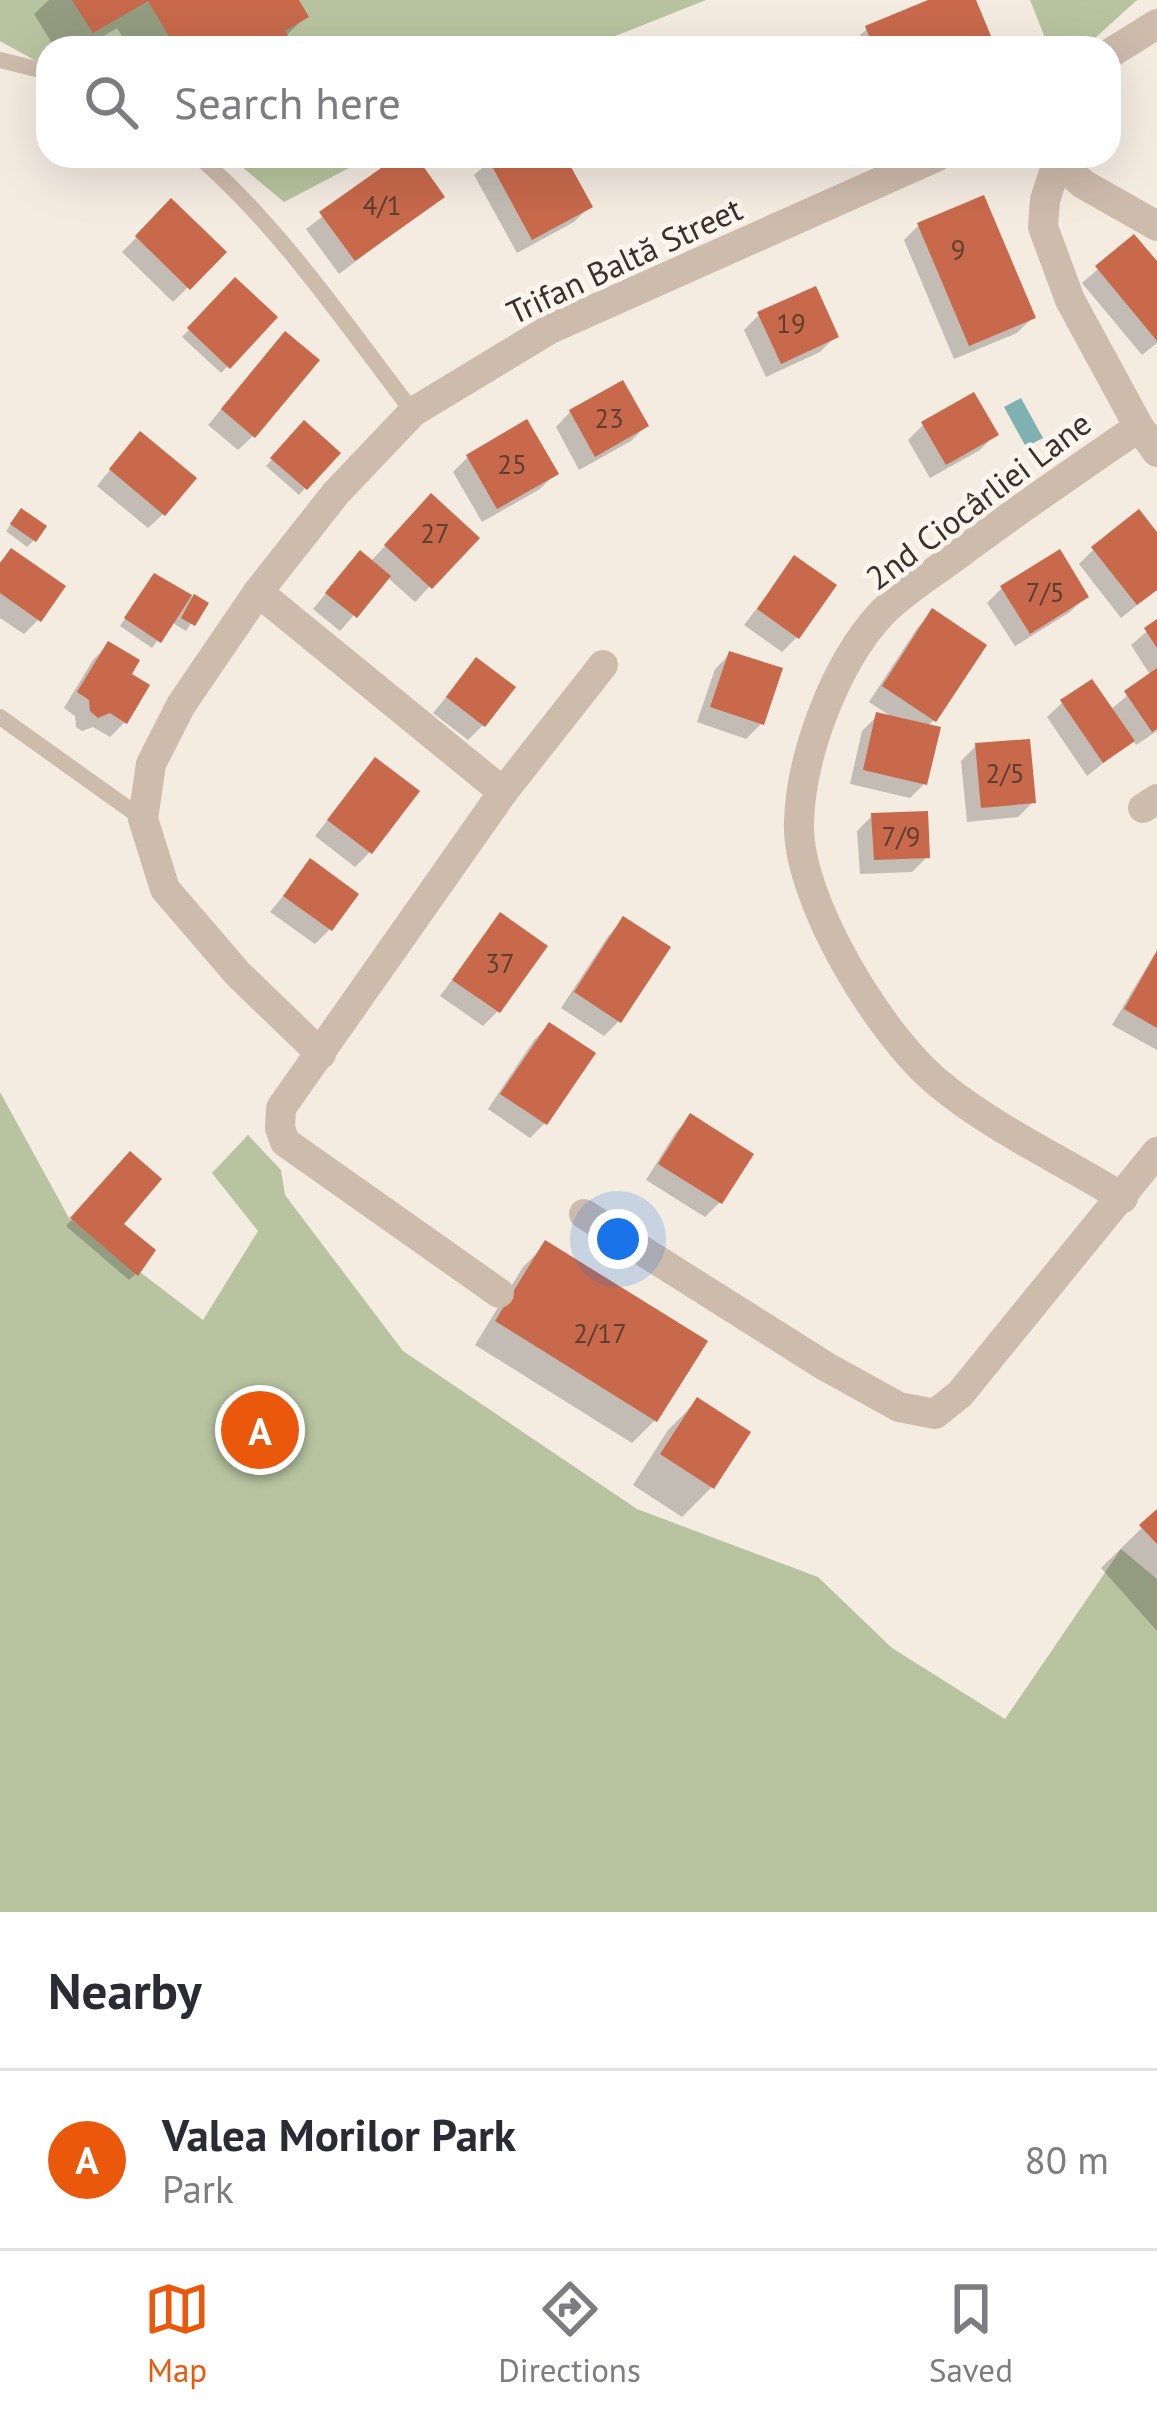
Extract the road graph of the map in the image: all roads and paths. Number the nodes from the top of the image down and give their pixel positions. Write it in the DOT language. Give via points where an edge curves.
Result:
graph roads {
  1 [pos="1157,24"];
  2 [pos="1121,46"];
  3 [pos="0,60"];
  4 [pos="36,69"];
  5 [pos="210,168"];
  6 [pos="911,168"];
  7 [pos="1052,168"];
  8 [pos="1064,168"];
  9 [pos="1157,226"];
  10 [pos="413,412"];
  11 [pos="1148,439"];
  12 [pos="258,592"];
  13 [pos="603,665"];
  14 [pos="0,717"];
  15 [pos="503,792"];
  16 [pos="143,819"];
  17 [pos="321,1054"];
  18 [pos="1154,1163"];
  19 [pos="1123,1198"];
  20 [pos="584,1214"];
  21 [pos="500,1293"];
  1 -- 2 [label="street"];
  3 -- 4 [label="lane"];
  5 -- 10 [label="lane" via="313,281"];
  6 -- 10 [label="street, Trifan Baltă Street" via="550,329"];
  7 -- 11 [label="street, 2nd Ciocârliei Lane" via="1043,227 1070,300"];
  8 -- 9 [label="street"];
  10 -- 12 [label="street, Trifan Baltă Street"];
  11 -- 19 [label="street, 2nd Ciocârliei Lane" via="1010,515 883,613 844,663 808,757 798,824 807,880 838,950 933,1079"];
  12 -- 15 [label="street"];
  12 -- 16 [label="street, Trifan Baltă Street" via="151,764"];
  13 -- 15 [label="street"];
  14 -- 16 [label="lane"];
  15 -- 17 [label="street"];
  16 -- 17 [label="street" via="165,889"];
  17 -- 21 [label="street" via="281,1108 285,1142"];
  18 -- 19 [label="street"];
  19 -- 20 [label="street" via="935,1414 899,1407 844,1376"];
}
